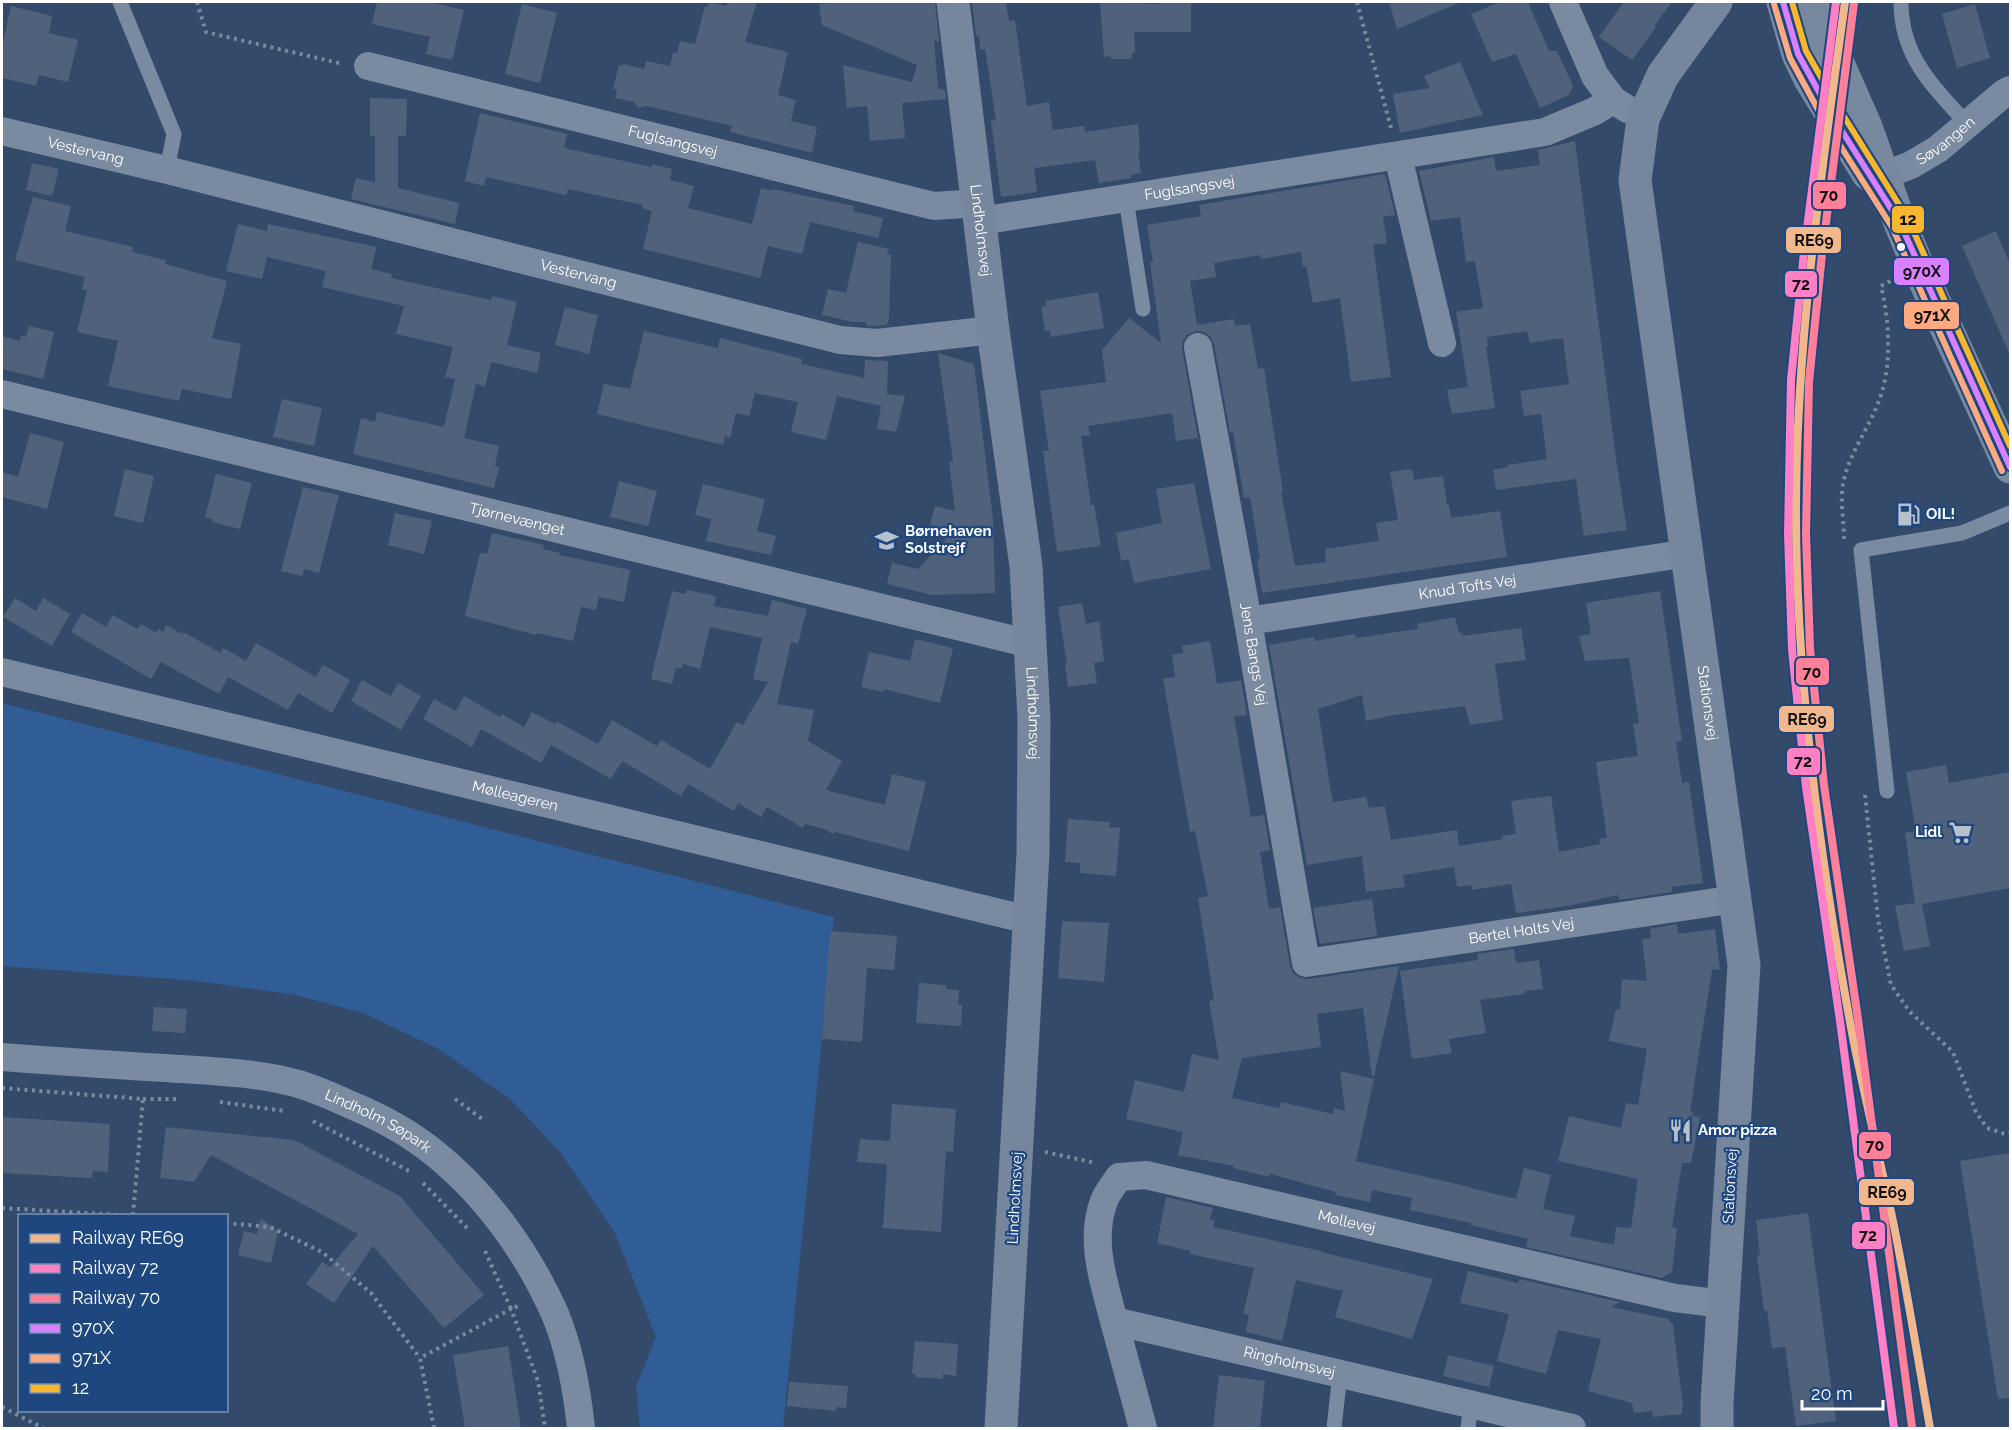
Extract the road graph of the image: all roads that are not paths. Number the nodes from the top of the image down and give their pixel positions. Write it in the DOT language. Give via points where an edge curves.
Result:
graph roads {
  1 [pos="120,2"];
  2 [pos="953,2"];
  3 [pos="1563,2"];
  4 [pos="1716,2"];
  5 [pos="1783,2"];
  6 [pos="1811,2"];
  7 [pos="1901,2"];
  8 [pos="368,66"];
  9 [pos="2010,90"];
  10 [pos="1613,100"];
  11 [pos="1644,119"];
  12 [pos="1967,124"];
  13 [pos="2,131"];
  14 [pos="1398,156"];
  15 [pos="167,170"];
  16 [pos="1877,178"];
  17 [pos="1126,199"];
  18 [pos="979,212"];
  19 [pos="1143,309"];
  20 [pos="993,330"];
  21 [pos="1442,343"];
  22 [pos="1198,347"];
  23 [pos="2,394"];
  24 [pos="2010,467"];
  25 [pos="2010,513"];
  26 [pos="1688,554"];
  27 [pos="1248,621"];
  28 [pos="1031,644"];
  29 [pos="2,672"];
  30 [pos="1887,791"];
  31 [pos="1736,899"];
  32 [pos="1029,920"];
  33 [pos="1306,963"];
  34 [pos="2,1057"];
  35 [pos="1723,1304"];
  36 [pos="1114,1321"];
  37 [pos="1340,1374"];
  38 [pos="1469,1417"];
  39 [pos="581,1428"];
  40 [pos="1001,1428"];
  41 [pos="1143,1428"];
  42 [pos="1334,1428"];
  43 [pos="1572,1428"];
  44 [pos="1718,1428"];
  1 -- 15 [label="lane" via="174,134"];
  2 -- 18 [label="street, Lindholmsvej"];
  3 -- 10 [label="street" via="1595,76"];
  4 -- 11 [label="street, Stationsvej" via="1663,75"];
  5 -- 16 [label="main road" via="1798,54 1810,79"];
  6 -- 16 [label="main road" via="1866,127"];
  7 -- 12 [label="lane" via="1901,20 1911,51 1926,77"];
  8 -- 18 [label="street, Fuglsangsvej" via="934,206"];
  9 -- 12 [label="street, Søvangen"];
  10 -- 11 [label="street"];
  10 -- 14 [label="street, Fuglsangsvej" via="1545,132"];
  11 -- 26 [label="street, Stationsvej" via="1635,180"];
  12 -- 16 [label="street, Søvangen" via="1924,158"];
  13 -- 15 [label="street, Vestervang"];
  14 -- 17 [label="street, Fuglsangsvej"];
  14 -- 21 [label="street"];
  15 -- 20 [label="street, Vestervang" via="840,340 877,343"];
  16 -- 24 [label="main road"];
  17 -- 18 [label="street, Fuglsangsvej"];
  17 -- 19 [label="lane"];
  18 -- 20 [label="street, Lindholmsvej"];
  20 -- 28 [label="street, Lindholmsvej" via="1026,566"];
  22 -- 27 [label="street, Jens Bangs Vej"];
  23 -- 28 [label="street, Tjørnevænget"];
  25 -- 30 [label="lane" via="1962,533 1861,550"];
  26 -- 27 [label="street, Knud Tofts Vej"];
  26 -- 31 [label="street, Stationsvej"];
  27 -- 33 [label="street, Jens Bangs Vej"];
  28 -- 32 [label="street, Lindholmsvej" via="1034,764"];
  29 -- 32 [label="street, Mølleageren"];
  31 -- 33 [label="street, Bertel Holts Vej"];
  31 -- 35 [label="street, Stationsvej" via="1743,965"];
  32 -- 40 [label="street, Lindholmsvej"];
  34 -- 39 [label="street, Lindholm Søpark" via="224,1072 295,1083 405,1132 465,1180 532,1267 556,1316 570,1360"];
  35 -- 36 [label="street, Møllevej" via="1675,1298 1146,1175 1119,1177 1104,1200 1098,1227 1099,1266"];
  35 -- 44 [label="street, Stationsvej"];
  36 -- 37 [label="street, Ringholmsvej"];
  36 -- 41 [label="street"];
  37 -- 38 [label="street, Ringholmsvej"];
  37 -- 42 [label="lane"];
  38 -- 43 [label="street, Ringholmsvej"];
}
